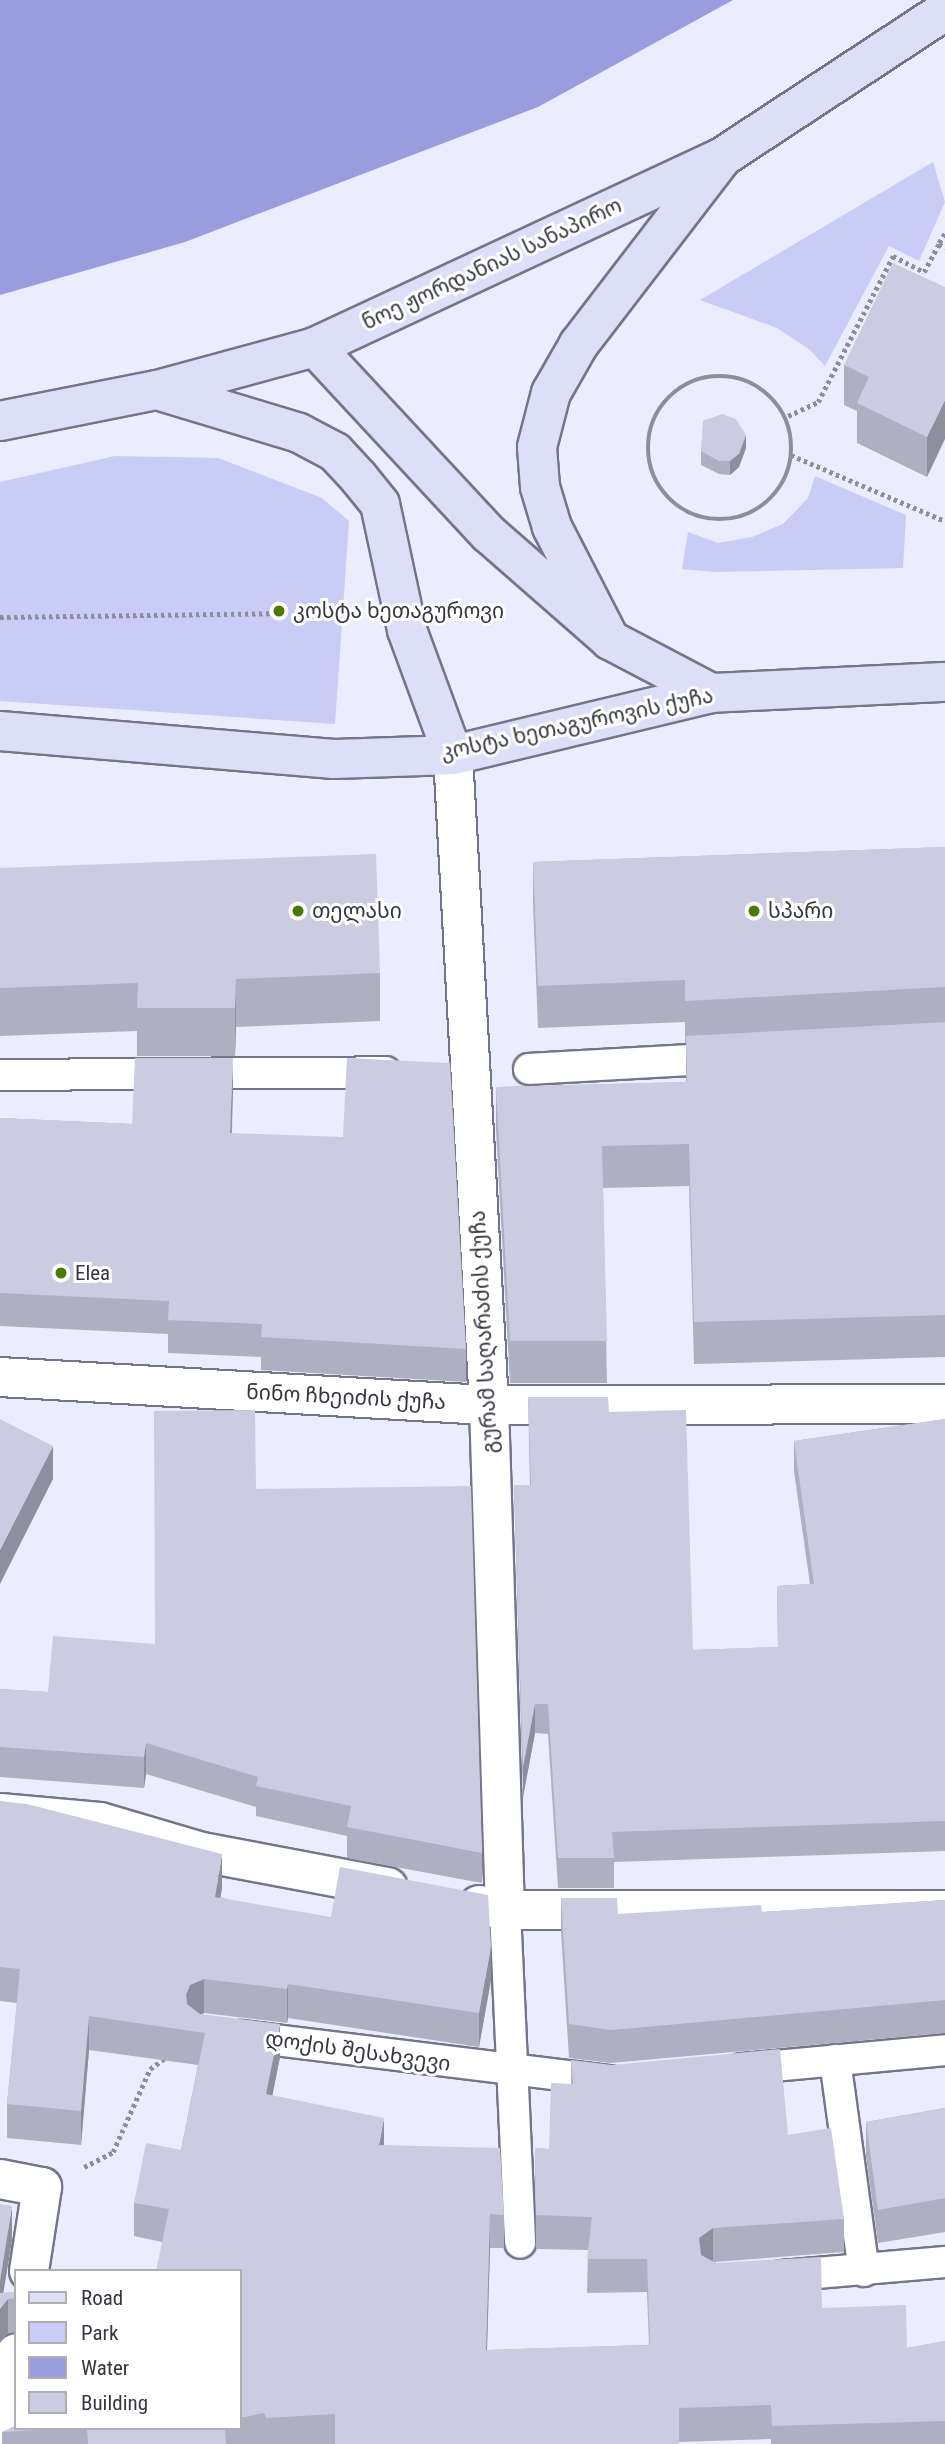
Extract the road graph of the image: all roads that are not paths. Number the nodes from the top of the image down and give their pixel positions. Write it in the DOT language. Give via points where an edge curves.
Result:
graph roads {
  1 [pos="945,11"];
  2 [pos="724,156"];
  3 [pos="315,347"];
  4 [pos="157,390"];
  5 [pos="0,421"];
  6 [pos="610,640"];
  7 [pos="945,682"];
  8 [pos="711,693"];
  9 [pos="0,731"];
  10 [pos="453,755"];
  11 [pos="751,1057"];
  12 [pos="529,1069"];
  13 [pos="443,1072"];
  14 [pos="0,1075"];
  15 [pos="0,1377"];
  16 [pos="945,1404"];
  17 [pos="489,1405"];
  18 [pos="0,1813"];
  19 [pos="505,1910"];
  20 [pos="945,1910"];
  21 [pos="204,2030"];
  22 [pos="945,2050"];
  23 [pos="835,2060"];
  24 [pos="717,2071"];
  25 [pos="513,2072"];
  26 [pos="638,2079"];
  27 [pos="0,2179"];
  28 [pos="520,2243"];
  29 [pos="945,2262"];
  30 [pos="29,2269"];
  31 [pos="864,2271"];
  32 [pos="756,2277"];
  33 [pos="14,2365"];
  34 [pos="1,2444"];
  1 -- 2 [label="main road, ნოე ჟორდანიას სანაპირო"];
  2 -- 3 [label="main road, ნოე ჟორდანიას სანაპირო"];
  2 -- 6 [label="main road" via="579,344 551,393 537,447 540,487 552,527"];
  3 -- 4 [label="main road, ნოე ჟორდანიას სანაპირო"];
  3 -- 6 [label="main road" via="489,534"];
  4 -- 5 [label="main road, ნოე ჟორდანიას სანაპირო"];
  4 -- 10 [label="main road" via="299,433 335,452 380,504 392,543 407,630"];
  6 -- 8 [label="main road"];
  7 -- 8 [label="main road, კოსტა ხეთაგუროვის ქუჩა"];
  8 -- 10 [label="main road, კოსტა ხეთაგუროვის ქუჩა"];
  9 -- 10 [label="main road, კოსტა ხეთაგუროვის ქუჩა" via="334,759"];
  10 -- 13 [label="street, გურამ საღარაძის ქუჩა"];
  11 -- 12 [label="lane"];
  13 -- 14 [label="lane"];
  13 -- 17 [label="street, გურამ საღარაძის ქუჩა"];
  15 -- 17 [label="street, ნინო ჩხეიძის ქუჩა"];
  16 -- 17 [label="street, ნინო ჩხეიძის ქუჩა"];
  17 -- 19 [label="street, გურამ საღარაძის ქუჩა"];
  18 -- 19 [label="street" via="100,1822 202,1852"];
  19 -- 20 [label="street"];
  19 -- 25 [label="lane"];
  21 -- 25 [label="lane, დოქის შესახვევი"];
  22 -- 23 [label="lane"];
  23 -- 24 [label="lane"];
  23 -- 31 [label="lane"];
  25 -- 26 [label="lane, დოქის შესახვევი" via="611,2081"];
  25 -- 28 [label="lane"];
  27 -- 30 [label="street" via="42,2188"];
  29 -- 31 [label="lane"];
  31 -- 32 [label="lane"];
  33 -- 34 [label="street"];
}
